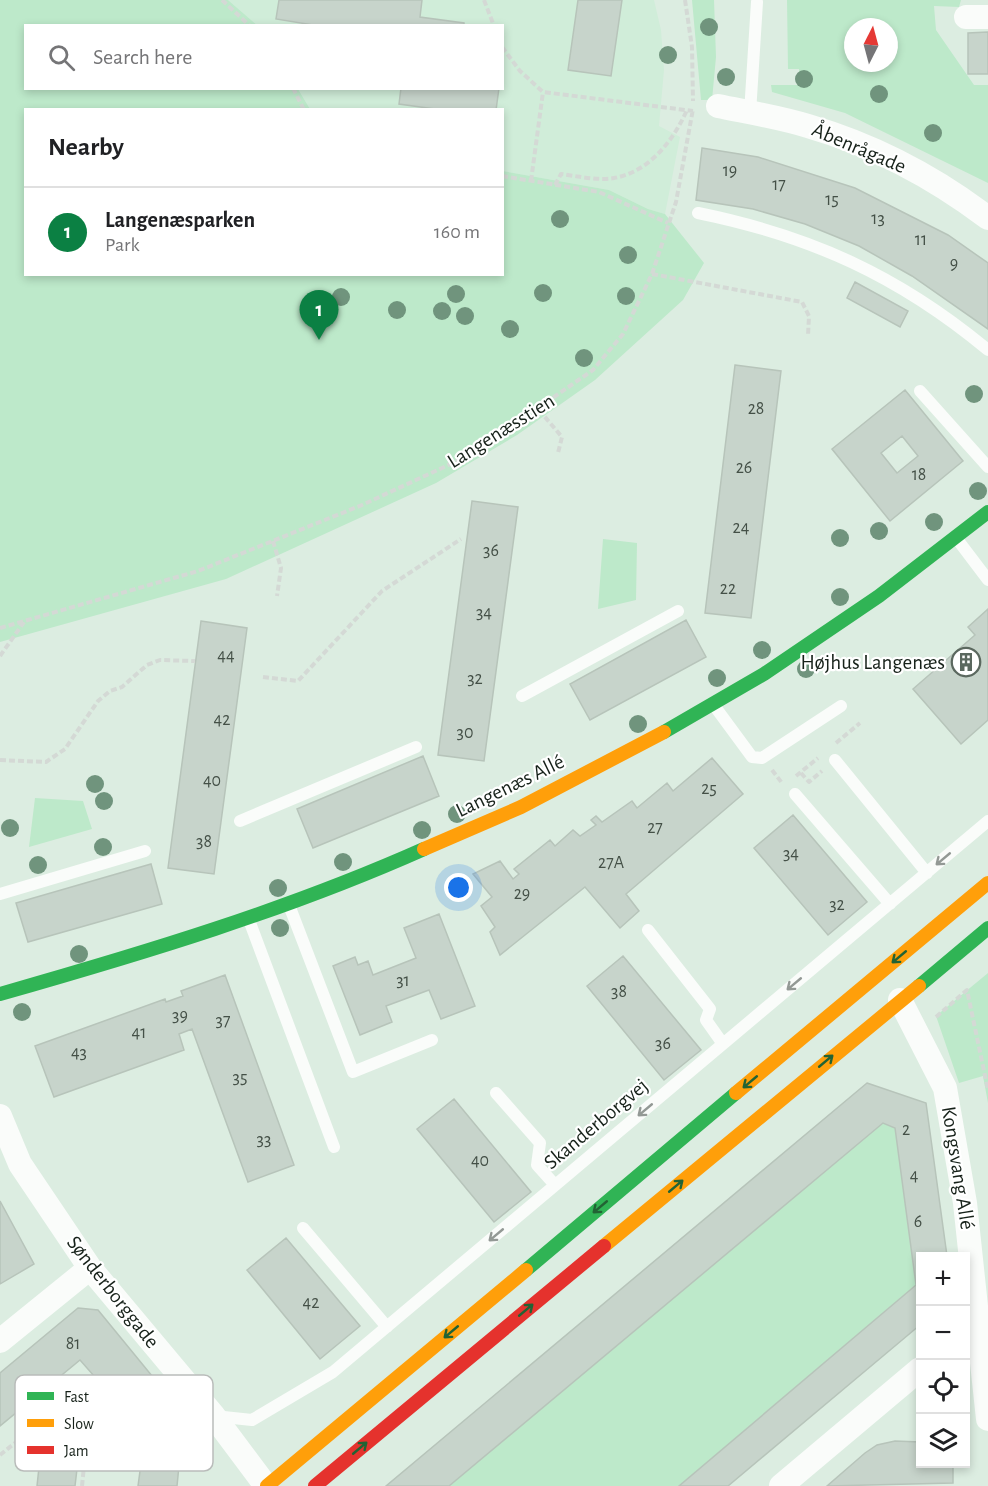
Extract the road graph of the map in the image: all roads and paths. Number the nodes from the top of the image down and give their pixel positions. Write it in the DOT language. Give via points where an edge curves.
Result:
graph roads {
  1 [pos="222,0"];
  2 [pos="484,0"];
  3 [pos="685,0"];
  4 [pos="757,2"];
  5 [pos="248,24"];
  6 [pos="493,24"];
  7 [pos="504,50"];
  8 [pos="294,90"];
  9 [pos="543,92"];
  10 [pos="717,106"];
  11 [pos="303,108"];
  12 [pos="687,110"];
  13 [pos="694,111"];
  14 [pos="750,113"];
  15 [pos="504,176"];
  16 [pos="531,181"];
  17 [pos="555,185"];
  18 [pos="698,213"];
  19 [pos="988,218"];
  20 [pos="668,223"];
  21 [pos="652,274"];
  22 [pos="808,336"];
  23 [pos="988,350"];
  24 [pos="920,391"];
  25 [pos="538,410"];
  26 [pos="558,453"];
  27 [pos="988,467"];
  28 [pos="988,512"];
  29 [pos="957,538"];
  30 [pos="461,539"];
  31 [pos="273,542"];
  32 [pos="988,580"];
  33 [pos="277,596"];
  34 [pos="678,611"];
  35 [pos="25,622"];
  36 [pos="0,628"];
  37 [pos="0,656"];
  38 [pos="195,660"];
  39 [pos="263,677"];
  40 [pos="522,696"];
  41 [pos="712,703"];
  42 [pos="841,706"];
  43 [pos="860,723"];
  44 [pos="835,744"];
  45 [pos="416,747"];
  46 [pos="831,756"];
  47 [pos="762,758"];
  48 [pos="0,760"];
  49 [pos="801,773"];
  50 [pos="793,779"];
  51 [pos="785,786"];
  52 [pos="795,794"];
  53 [pos="240,821"];
  54 [pos="988,821"];
  55 [pos="145,851"];
  56 [pos="927,873"];
  57 [pos="988,883"];
  58 [pos="0,894"];
  59 [pos="289,904"];
  60 [pos="890,904"];
  61 [pos="249,920"];
  62 [pos="988,928"];
  63 [pos="648,930"];
  64 [pos="0,994"];
  65 [pos="900,1000"];
  66 [pos="917,1033"];
  67 [pos="432,1040"];
  68 [pos="723,1044"];
  69 [pos="988,1089"];
  70 [pos="496,1093"];
  71 [pos="0,1116"];
  72 [pos="334,1147"];
  73 [pos="555,1185"];
  74 [pos="303,1228"];
  75 [pos="90,1268"];
  76 [pos="387,1327"];
  77 [pos="3,1332"];
  78 [pos="974,1348"];
  79 [pos="916,1373"];
  80 [pos="180,1375"];
  81 [pos="213,1415"];
  82 [pos="988,1419"];
  83 [pos="15,1443"];
  84 [pos="0,1455"];
  85 [pos="84,1471"];
  86 [pos="82,1486"];
  87 [pos="266,1486"];
  88 [pos="315,1486"];
  89 [pos="781,1486"];
  1 -- 5 [label="path"];
  2 -- 6 [label="path"];
  3 -- 13 [label="path, Langenæsstien" via="692,46"];
  4 -- 14 [label="lane"];
  7 -- 9 [label="path"];
  8 -- 11 [label="path"];
  9 -- 12 [label="path"];
  9 -- 16 [label="path"];
  10 -- 13 [label="path"];
  10 -- 14 [label="street, Åbenrågade"];
  12 -- 13 [label="path"];
  12 -- 17 [label="path" via="679,127 646,167 613,179 561,174"];
  13 -- 20 [label="path, Langenæsstien" via="676,202"];
  14 -- 19 [label="street, Åbenrågade" via="808,126 885,154 956,194"];
  15 -- 16 [label="path"];
  16 -- 17 [label="path"];
  17 -- 20 [label="path" via="599,192"];
  18 -- 23 [label="lane" via="771,230 859,265 926,301"];
  20 -- 21 [label="path, Langenæsstien"];
  21 -- 22 [label="path" via="802,302 809,316"];
  21 -- 25 [label="path, Langenæsstien" via="622,334 592,370"];
  24 -- 27 [label="lane"];
  25 -- 26 [label="path" via="562,436"];
  25 -- 31 [label="path, Langenæsstien" via="470,455"];
  28 -- 29 [label="street, Langenæs Allé"];
  29 -- 32 [label="lane"];
  29 -- 41 [label="street, Langenæs Allé" via="873,602"];
  30 -- 39 [label="path" via="382,591 298,681"];
  31 -- 33 [label="path" via="281,568"];
  31 -- 35 [label="path, Langenæsstien" via="198,572"];
  34 -- 40 [label="lane"];
  35 -- 36 [label="path, Langenæsstien"];
  35 -- 37 [label="path"];
  38 -- 48 [label="path" via="160,660 147,665 98,701 65,749 46,762"];
  41 -- 47 [label="lane" via="752,757"];
  41 -- 59 [label="street, Langenæs Allé" via="627,752 527,802 416,854"];
  42 -- 47 [label="lane"];
  43 -- 44 [label="path"];
  45 -- 53 [label="lane"];
  46 -- 49 [label="path"];
  46 -- 49 [label="path" via="809,782"];
  46 -- 56 [label="lane"];
  47 -- 51 [label="path"];
  49 -- 50 [label="path"];
  52 -- 60 [label="lane"];
  54 -- 56 [label="lane, Skanderborgvej, one-way"];
  55 -- 58 [label="lane"];
  56 -- 60 [label="lane, Skanderborgvej"];
  57 -- 87 [label="street, one-way"];
  59 -- 61 [label="street, Langenæs Allé"];
  59 -- 67 [label="lane" via="353,1072"];
  60 -- 68 [label="lane, Skanderborgvej, one-way"];
  61 -- 64 [label="street, Langenæs Allé" via="106,967"];
  61 -- 72 [label="lane"];
  62 -- 65 [label="street"];
  63 -- 68 [label="lane" via="710,1009 706,1020"];
  65 -- 66 [label="street, Kongsvang Allé"];
  88 -- 65 [label="street, one-way"];
  66 -- 69 [label="path" via="967,990"];
  66 -- 78 [label="street, Kongsvang Allé" via="945,1088 965,1203"];
  68 -- 73 [label="lane, Skanderborgvej, one-way"];
  70 -- 73 [label="lane" via="540,1143 537,1165"];
  71 -- 75 [label="street, Sønderborggade" via="20,1164"];
  73 -- 76 [label="lane, Skanderborgvej, one-way"];
  74 -- 76 [label="lane"];
  75 -- 77 [label="street"];
  75 -- 80 [label="street, Sønderborggade"];
  76 -- 81 [label="lane, Skanderborgvej" via="333,1372 252,1420"];
  78 -- 82 [label="street, Kongsvang Allé"];
  79 -- 89 [label="street"];
  81 -- 87 [label="street, Sønderborggade"];
  83 -- 84 [label="path"];
  85 -- 86 [label="path"];
}
